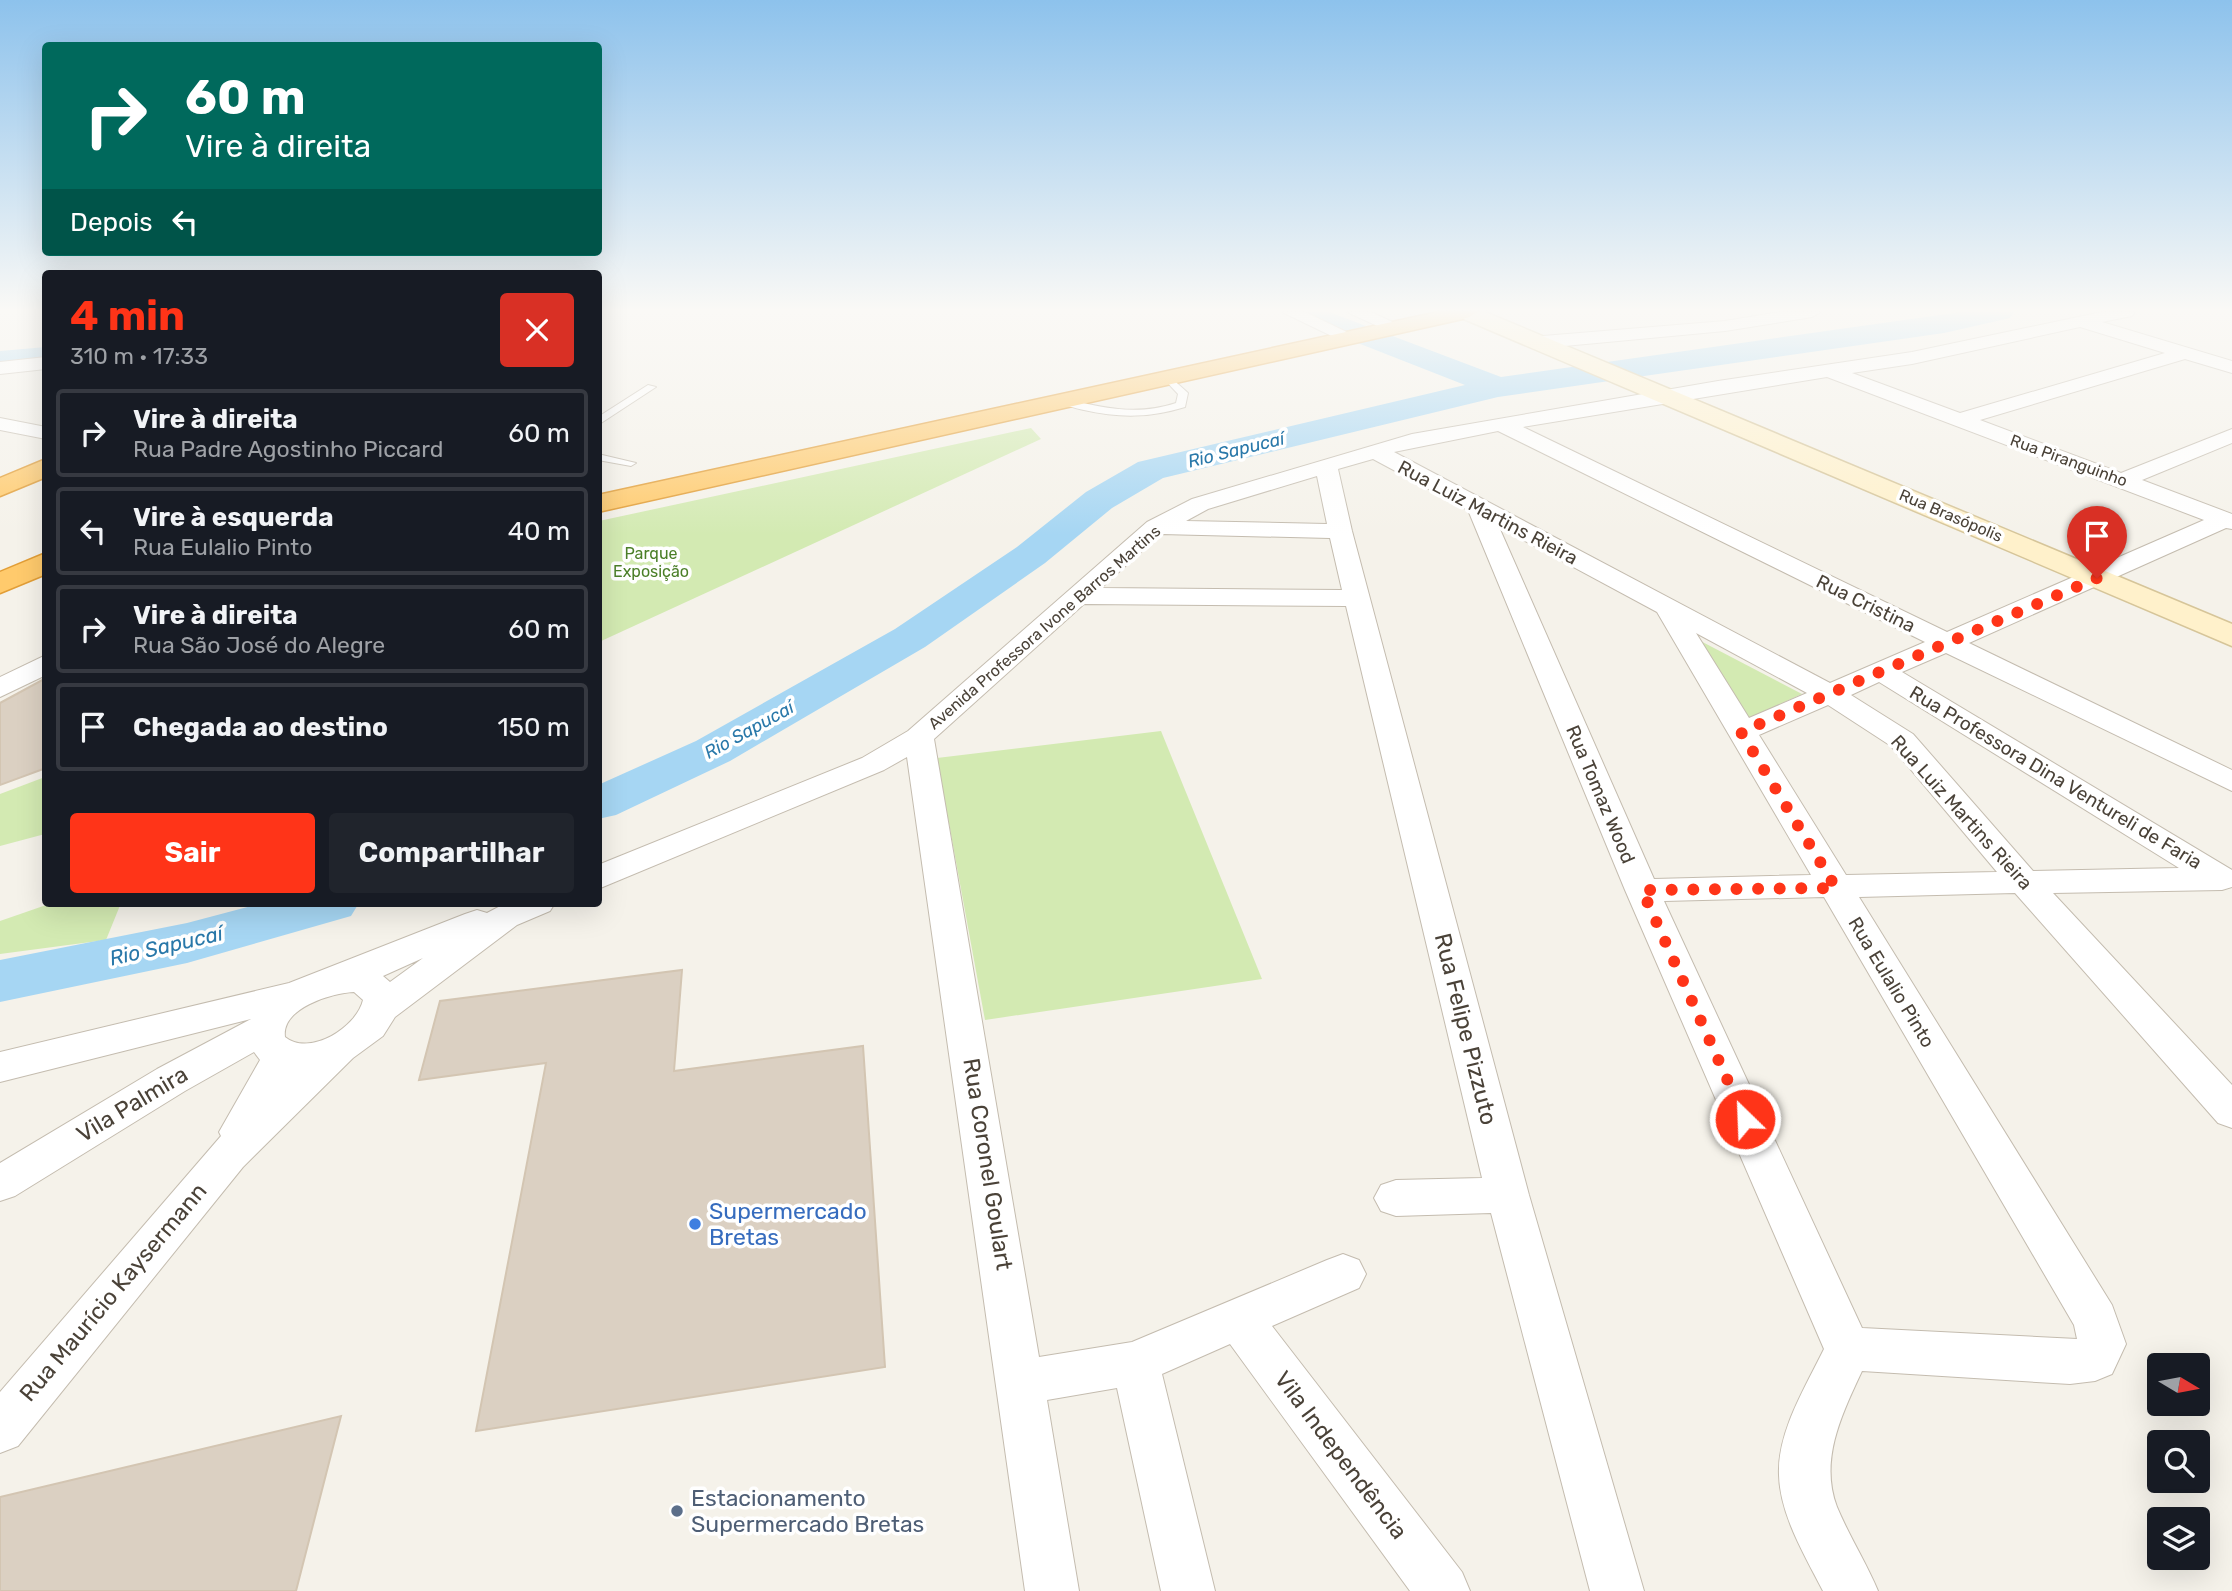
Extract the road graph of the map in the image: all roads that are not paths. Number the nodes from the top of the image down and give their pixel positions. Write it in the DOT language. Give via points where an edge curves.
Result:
graph roads {
  1 [pos="1128,386"];
  2 [pos="1645,386"];
  3 [pos="1728,386"];
  4 [pos="1870,386"];
  5 [pos="2072,386"];
  6 [pos="652,387"];
  7 [pos="1669,396"];
  8 [pos="602,419"];
  9 [pos="1958,420"];
  10 [pos="0,424"];
  11 [pos="1500,424"];
  12 [pos="42,432"];
  13 [pos="2227,441"];
  14 [pos="1373,450"];
  15 [pos="602,458"];
  16 [pos="631,463"];
  17 [pos="1326,464"];
  18 [pos="42,469"];
  19 [pos="2123,480"];
  20 [pos="0,488"];
  21 [pos="602,503"];
  22 [pos="1478,506"];
  23 [pos="2228,521"];
  24 [pos="1155,527"];
  25 [pos="1340,531"];
  26 [pos="42,564"];
  27 [pos="2097,578"];
  28 [pos="0,584"];
  29 [pos="1077,596"];
  30 [pos="1357,598"];
  31 [pos="1668,609"];
  32 [pos="2232,636"];
  33 [pos="1948,644"];
  34 [pos="42,665"];
  35 [pos="1879,670"];
  36 [pos="0,688"];
  37 [pos="1830,694"];
  38 [pos="1741,732"];
  39 [pos="919,737"];
  40 [pos="2232,782"];
  41 [pos="602,876"];
  42 [pos="2024,882"];
  43 [pos="2227,882"];
  44 [pos="1836,888"];
  45 [pos="1642,890"];
  46 [pos="528,907"];
  47 [pos="505,916"];
  48 [pos="339,980"];
  49 [pos="296,994"];
  50 [pos="382,1007"];
  51 [pos="275,1041"];
  52 [pos="339,1049"];
  53 [pos="0,1068"];
  54 [pos="2224,1094"];
  55 [pos="228,1156"];
  56 [pos="0,1184"];
  57 [pos="1508,1195"];
  58 [pos="1396,1198"];
  59 [pos="1343,1274"];
  60 [pos="1239,1320"];
  61 [pos="1848,1349"];
  62 [pos="1135,1363"];
  63 [pos="1022,1382"];
  64 [pos="0,1429"];
  65 [pos="1052,1591"];
  66 [pos="1188,1591"];
  67 [pos="1443,1591"];
  68 [pos="1617,1591"];
  69 [pos="1851,1591"];
  1 -- 21 [label="highway"];
  2 -- 7 [label="street, Rua Brasópolis"];
  3 -- 7 [label="street, Avenida Professora Ivone Barros Martins"];
  4 -- 9 [label="street, Rua Piranguinho"];
  5 -- 9 [label="street"];
  6 -- 8 [label="lane"];
  7 -- 11 [label="street, Avenida Professora Ivone Barros Martins"];
  7 -- 27 [label="street, Rua Brasópolis"];
  9 -- 19 [label="street, Rua Piranguinho"];
  10 -- 12 [label="street"];
  11 -- 14 [label="street, Avenida Professora Ivone Barros Martins"];
  11 -- 33 [label="street, Rua Cristina"];
  13 -- 19 [label="street"];
  14 -- 17 [label="street, Avenida Professora Ivone Barros Martins"];
  14 -- 22 [label="street, Rua Luiz Martins Rieira"];
  15 -- 16 [label="lane"];
  17 -- 24 [label="street, Avenida Professora Ivone Barros Martins" via="1200,504"];
  17 -- 25 [label="street, Rua Felipe Pizzuto"];
  18 -- 20 [label="highway"];
  19 -- 23 [label="street, Rua Piranguinho"];
  22 -- 31 [label="street, Rua Luiz Martins Rieira"];
  22 -- 45 [label="street, Rua Tomaz Wood"];
  23 -- 27 [label="street"];
  24 -- 25 [label="street"];
  24 -- 29 [label="street, Avenida Professora Ivone Barros Martins"];
  25 -- 30 [label="street, Rua Felipe Pizzuto"];
  26 -- 28 [label="highway"];
  27 -- 32 [label="street, Rua Brasópolis"];
  27 -- 33 [label="street"];
  29 -- 30 [label="street"];
  29 -- 39 [label="street, Avenida Professora Ivone Barros Martins"];
  30 -- 57 [label="street, Rua Felipe Pizzuto"];
  31 -- 37 [label="street, Rua Luiz Martins Rieira"];
  31 -- 38 [label="street, Rua Eulalio Pinto"];
  33 -- 35 [label="street"];
  33 -- 40 [label="street, Rua Cristina"];
  34 -- 36 [label="street"];
  35 -- 37 [label="street"];
  35 -- 43 [label="street, Rua Professora Dina Ventureli de Faria"];
  37 -- 38 [label="street"];
  37 -- 42 [label="street, Rua Luiz Martins Rieira" via="1902,740"];
  38 -- 44 [label="street, Rua Eulalio Pinto"];
  39 -- 41 [label="street, Avenida Professora Ivone Barros Martins" via="873,764"];
  39 -- 63 [label="street, Rua Coronel Goulart"];
  42 -- 43 [label="street"];
  42 -- 44 [label="street"];
  42 -- 54 [label="street, Rua Luiz Martins Rieira"];
  44 -- 45 [label="street"];
  44 -- 61 [label="street, Rua Eulalio Pinto" via="2096,1320 2102,1344 2095,1359 2070,1362"];
  45 -- 61 [label="street, Rua Tomaz Wood"];
  46 -- 47 [label="street"];
  47 -- 48 [label="street" via="477,922"];
  47 -- 50 [label="street"];
  48 -- 49 [label="street"];
  48 -- 50 [label="street" via="367,982 382,997"];
  49 -- 51 [label="street" via="282,1004"];
  49 -- 53 [label="street"];
  50 -- 52 [label="street" via="374,1023"];
  51 -- 52 [label="street" via="299,1057"];
  51 -- 55 [label="street, Rua Maurício Kaysermann" via="266,1080"];
  51 -- 56 [label="street, Vila Palmira" via="171,1080"];
  52 -- 55 [label="street, Rua Maurício Kaysermann"];
  55 -- 64 [label="street, Rua Maurício Kaysermann"];
  57 -- 58 [label="street"];
  57 -- 68 [label="street, Rua Felipe Pizzuto"];
  59 -- 60 [label="street"];
  60 -- 62 [label="street"];
  60 -- 67 [label="street, Vila Independência"];
  61 -- 69 [label="street" via="1807,1450 1804,1475 1810,1501"];
  62 -- 63 [label="street"];
  62 -- 66 [label="street"];
  63 -- 65 [label="street, Rua Coronel Goulart"];
}
